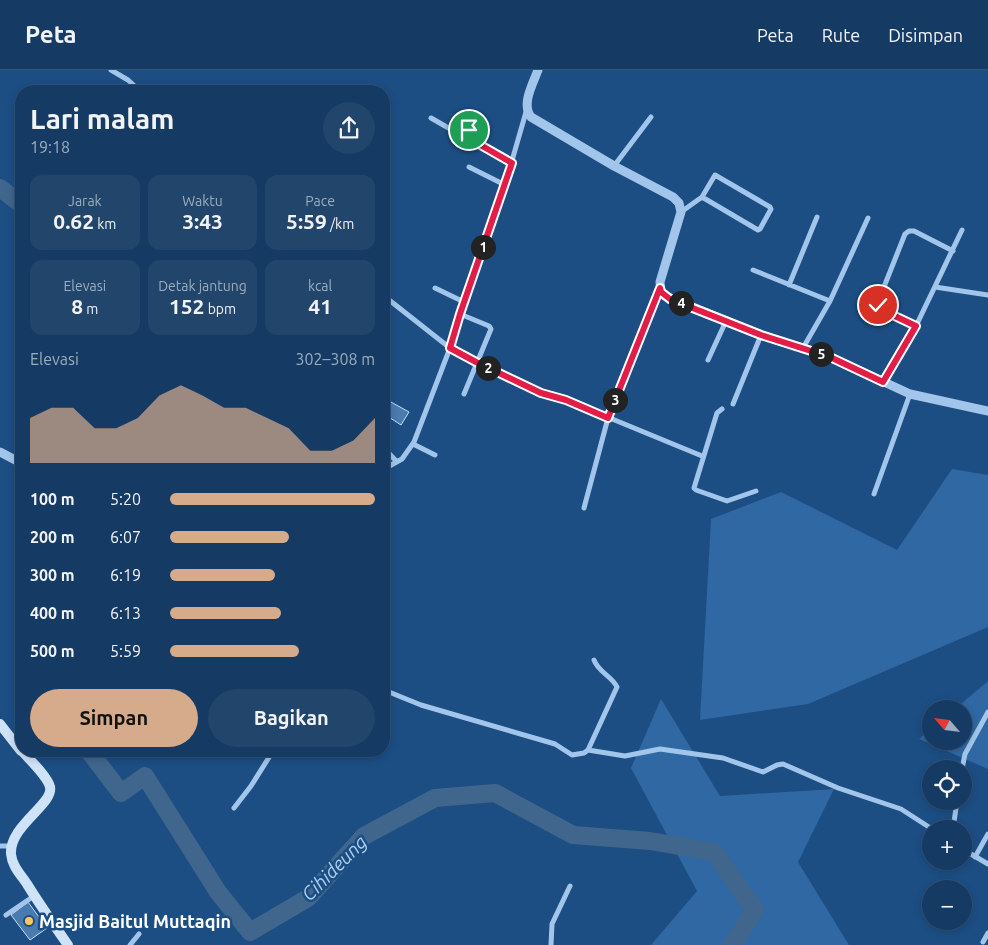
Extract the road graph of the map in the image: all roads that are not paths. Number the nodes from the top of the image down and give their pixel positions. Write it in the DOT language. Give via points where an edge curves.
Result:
graph roads {
  1 [pos="111,70"];
  2 [pos="538,70"];
  3 [pos="133,85"];
  4 [pos="526,112"];
  5 [pos="651,117"];
  6 [pos="431,118"];
  7 [pos="512,163"];
  8 [pos="614,166"];
  9 [pos="469,167"];
  10 [pos="505,185"];
  11 [pos="702,197"];
  12 [pos="681,212"];
  13 [pos="817,217"];
  14 [pos="868,218"];
  15 [pos="962,230"];
  16 [pos="952,250"];
  17 [pos="753,270"];
  18 [pos="789,285"];
  19 [pos="935,286"];
  20 [pos="434,288"];
  21 [pos="660,288"];
  22 [pos="988,294"];
  23 [pos="390,301"];
  24 [pos="830,301"];
  25 [pos="464,302"];
  26 [pos="460,314"];
  27 [pos="726,321"];
  28 [pos="916,326"];
  29 [pos="761,335"];
  30 [pos="450,348"];
  31 [pos="804,348"];
  32 [pos="708,360"];
  33 [pos="476,362"];
  34 [pos="883,382"];
  35 [pos="464,394"];
  36 [pos="910,394"];
  37 [pos="733,404"];
  38 [pos="722,409"];
  39 [pos="988,411"];
  40 [pos="608,418"];
  41 [pos="413,444"];
  42 [pos="0,452"];
  43 [pos="390,454"];
  44 [pos="435,455"];
  45 [pos="702,456"];
  46 [pos="15,460"];
  47 [pos="397,462"];
  48 [pos="390,466"];
  49 [pos="756,491"];
  50 [pos="874,494"];
  51 [pos="584,508"];
  52 [pos="594,660"];
  53 [pos="390,692"];
  54 [pos="988,712"];
  55 [pos="0,724"];
  56 [pos="15,743"];
  57 [pos="588,750"];
  58 [pos="26,757"];
  59 [pos="269,757"];
  60 [pos="964,760"];
  61 [pos="234,808"];
  62 [pos="922,823"];
  63 [pos="988,834"];
  64 [pos="0,846"];
  65 [pos="12,846"];
  66 [pos="972,855"];
  67 [pos="975,857"];
  68 [pos="988,864"];
  69 [pos="570,886"];
  70 [pos="34,896"];
  71 [pos="6,915"];
  72 [pos="988,933"];
  73 [pos="139,934"];
  74 [pos="983,942"];
  75 [pos="68,945"];
  76 [pos="130,945"];
  77 [pos="551,945"];
  1 -- 3 [label="street"];
  2 -- 4 [label="street"];
  4 -- 7 [label="street"];
  4 -- 8 [label="street"];
  5 -- 8 [label="street"];
  6 -- 7 [label="street" via="452,130 478,133 477,143"];
  7 -- 10 [label="street"];
  8 -- 12 [label="street" via="673,196"];
  9 -- 10 [label="street"];
  10 -- 25 [label="street"];
  11 -- 11 [label="street" via="758,230 771,209 715,175"];
  11 -- 12 [label="street"];
  12 -- 21 [label="street"];
  13 -- 18 [label="street"];
  14 -- 24 [label="street"];
  15 -- 16 [label="street"];
  16 -- 19 [label="street"];
  16 -- 28 [label="street" via="914,232 906,234 878,305"];
  17 -- 18 [label="street"];
  18 -- 24 [label="street"];
  19 -- 22 [label="street"];
  19 -- 28 [label="street"];
  20 -- 25 [label="street"];
  21 -- 27 [label="street" via="670,299"];
  21 -- 40 [label="street"];
  23 -- 30 [label="street"];
  24 -- 31 [label="street"];
  25 -- 26 [label="street"];
  26 -- 30 [label="street"];
  26 -- 33 [label="street" via="491,327"];
  27 -- 29 [label="street"];
  27 -- 32 [label="street"];
  28 -- 34 [label="street"];
  29 -- 31 [label="street"];
  29 -- 37 [label="street"];
  30 -- 33 [label="street"];
  30 -- 41 [label="street"];
  31 -- 34 [label="street"];
  33 -- 35 [label="street"];
  33 -- 40 [label="street" via="541,393"];
  34 -- 36 [label="street"];
  36 -- 39 [label="street"];
  36 -- 50 [label="street"];
  38 -- 45 [label="street" via="717,413"];
  40 -- 45 [label="street"];
  40 -- 51 [label="street"];
  41 -- 44 [label="street"];
  41 -- 47 [label="street"];
  42 -- 46 [label="street"];
  43 -- 47 [label="street"];
  45 -- 49 [label="street" via="695,489 727,501"];
  47 -- 48 [label="street"];
  52 -- 57 [label="street" via="617,687"];
  53 -- 57 [label="street" via="555,744 572,755"];
  54 -- 60 [label="street"];
  55 -- 56 [label="main road"];
  57 -- 62 [label="street" via="625,756 660,749 723,758 763,772 783,764 838,788 879,800"];
  58 -- 65 [label="main road" via="51,790 48,798 18,831"];
  59 -- 61 [label="street"];
  63 -- 67 [label="street"];
  64 -- 65 [label="street"];
  65 -- 70 [label="main road" via="12,860"];
  66 -- 67 [label="street"];
  67 -- 68 [label="street"];
  69 -- 77 [label="street" via="552,924"];
  70 -- 71 [label="street"];
  70 -- 75 [label="main road"];
  72 -- 74 [label="street"];
  73 -- 76 [label="street"];
}
